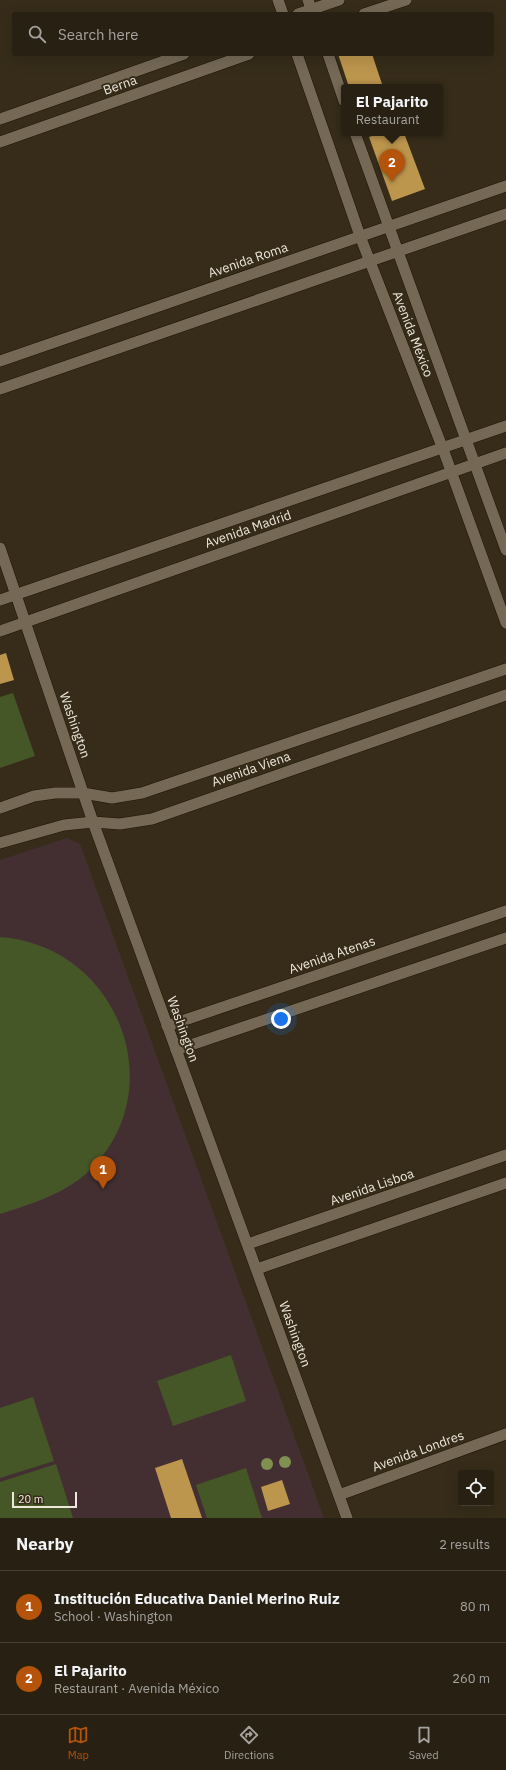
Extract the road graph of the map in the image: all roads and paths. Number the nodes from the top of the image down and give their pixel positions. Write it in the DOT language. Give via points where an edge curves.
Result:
graph roads {
  1 [pos="278,0"];
  2 [pos="339,0"];
  3 [pos="406,0"];
  4 [pos="310,8"];
  5 [pos="282,12"];
  6 [pos="370,12"];
  7 [pos="178,56"];
  8 [pos="243,56"];
  9 [pos="299,56"];
  10 [pos="329,56"];
  11 [pos="341,92"];
  12 [pos="0,119"];
  13 [pos="356,136"];
  14 [pos="0,142"];
  15 [pos="506,186"];
  16 [pos="506,214"];
  17 [pos="388,226"];
  18 [pos="360,236"];
  19 [pos="397,251"];
  20 [pos="370,260"];
  21 [pos="0,361"];
  22 [pos="0,389"];
  23 [pos="506,426"];
  24 [pos="465,440"];
  25 [pos="443,449"];
  26 [pos="506,453"];
  27 [pos="473,464"];
  28 [pos="450,473"];
  29 [pos="0,548"];
  30 [pos="506,550"];
  31 [pos="16,594"];
  32 [pos="0,600"];
  33 [pos="26,622"];
  34 [pos="506,623"];
  35 [pos="0,631"];
  36 [pos="506,669"];
  37 [pos="506,695"];
  38 [pos="83,793"];
  39 [pos="0,808"];
  40 [pos="94,822"];
  41 [pos="0,843"];
  42 [pos="506,911"];
  43 [pos="506,938"];
  44 [pos="167,1026"];
  45 [pos="176,1050"];
  46 [pos="506,1155"];
  47 [pos="506,1184"];
  48 [pos="248,1244"];
  49 [pos="257,1269"];
  50 [pos="506,1434"];
  51 [pos="339,1495"];
  52 [pos="347,1518"];
  1 -- 5 [label="street"];
  2 -- 4 [label="street"];
  3 -- 6 [label="street"];
  7 -- 12 [label="street, Berna"];
  8 -- 14 [label="street, Berna"];
  9 -- 18 [label="street, Avenida México"];
  10 -- 11 [label="street"];
  13 -- 17 [label="street, Avenida México"];
  15 -- 17 [label="street, Avenida Roma"];
  16 -- 19 [label="street"];
  17 -- 18 [label="street, Avenida Roma"];
  17 -- 19 [label="street, Avenida México"];
  18 -- 20 [label="street, Avenida México"];
  18 -- 21 [label="street, Avenida Roma"];
  19 -- 20 [label="street"];
  19 -- 24 [label="street, Avenida México"];
  20 -- 22 [label="street"];
  20 -- 25 [label="street, Avenida México"];
  23 -- 24 [label="street, Avenida Madrid"];
  24 -- 25 [label="street, Avenida Madrid"];
  24 -- 27 [label="street, Avenida México"];
  25 -- 28 [label="street, Avenida México"];
  25 -- 31 [label="street, Avenida Madrid"];
  26 -- 27 [label="street, Avenida Madrid"];
  27 -- 28 [label="street, Avenida Madrid"];
  27 -- 30 [label="street, Avenida México"];
  28 -- 33 [label="street, Avenida Madrid"];
  28 -- 34 [label="street, Avenida México"];
  29 -- 31 [label="street, Washington"];
  31 -- 32 [label="street, Avenida Madrid"];
  31 -- 33 [label="street, Washington"];
  33 -- 35 [label="street, Avenida Madrid"];
  33 -- 38 [label="street, Washington"];
  36 -- 38 [label="street, Avenida Viena" via="142,793 112,798"];
  37 -- 40 [label="street, Avenida Viena" via="152,819 120,824"];
  38 -- 39 [label="street, Avenida Viena" via="34,796"];
  38 -- 40 [label="street, Washington"];
  40 -- 41 [label="street, Avenida Viena" via="64,824"];
  40 -- 44 [label="street, Washington"];
  42 -- 44 [label="street, Avenida Atenas"];
  43 -- 45 [label="street"];
  44 -- 45 [label="street, Washington"];
  45 -- 48 [label="street, Washington"];
  46 -- 48 [label="street, Avenida Lisboa"];
  47 -- 49 [label="street"];
  48 -- 49 [label="street, Washington"];
  49 -- 51 [label="street, Washington"];
  50 -- 51 [label="street, Avenida Londres"];
  51 -- 52 [label="street, Washington"];
}
